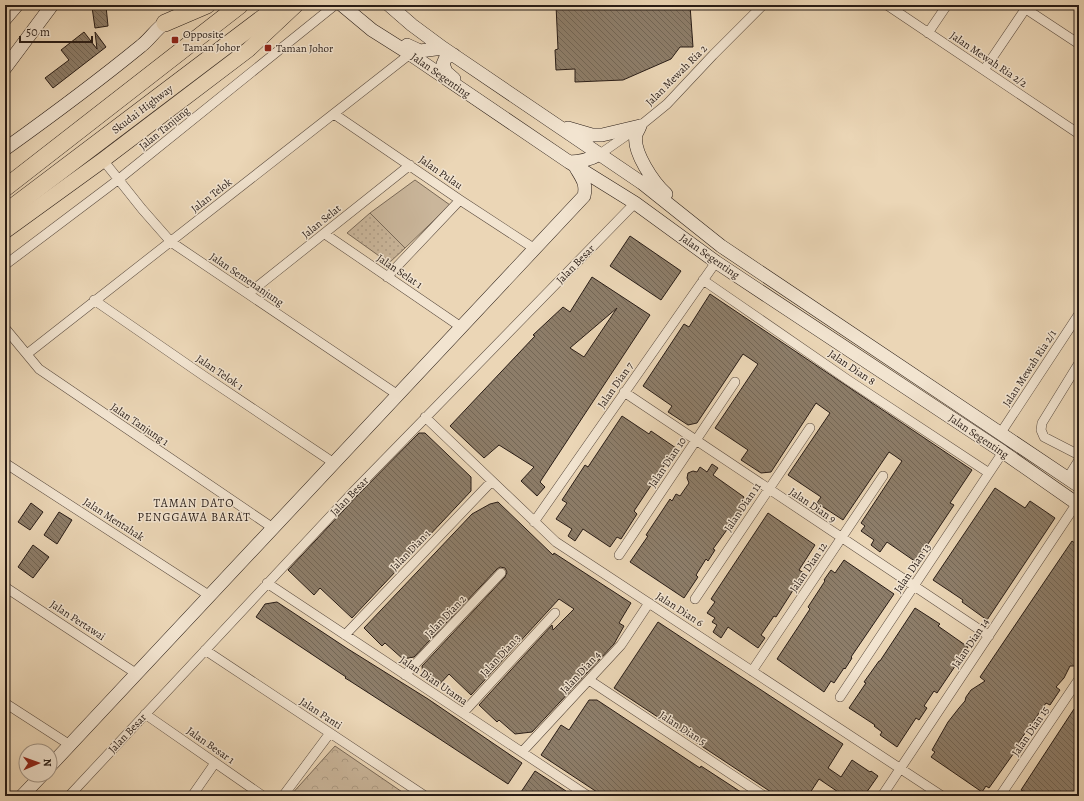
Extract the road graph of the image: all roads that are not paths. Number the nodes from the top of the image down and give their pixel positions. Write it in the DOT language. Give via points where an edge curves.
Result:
graph roads {
  1 [pos="17,5"];
  2 [pos="52,5"];
  3 [pos="192,5"];
  4 [pos="207,5"];
  5 [pos="240,5"];
  6 [pos="280,5"];
  7 [pos="296,5"];
  8 [pos="335,5"];
  9 [pos="342,5"];
  10 [pos="389,5"];
  11 [pos="763,5"];
  12 [pos="887,5"];
  13 [pos="947,5"];
  14 [pos="1027,7"];
  15 [pos="5,20"];
  16 [pos="165,23"];
  17 [pos="372,30"];
  18 [pos="928,33"];
  19 [pos="1079,44"];
  20 [pos="443,48"];
  21 [pos="410,54"];
  22 [pos="454,55"];
  23 [pos="5,68"];
  24 [pos="984,70"];
  25 [pos="334,114"];
  26 [pos="497,114"];
  27 [pos="556,125"];
  28 [pos="640,126"];
  29 [pos="1079,134"];
  30 [pos="5,149"];
  31 [pos="600,154"];
  32 [pos="103,160"];
  33 [pos="572,164"];
  34 [pos="410,165"];
  35 [pos="118,180"];
  36 [pos="606,185"];
  37 [pos="5,188"];
  38 [pos="460,200"];
  39 [pos="635,203"];
  40 [pos="5,213"];
  41 [pos="694,224"];
  42 [pos="5,231"];
  43 [pos="325,234"];
  44 [pos="170,242"];
  45 [pos="535,249"];
  46 [pos="716,262"];
  47 [pos="5,265"];
  48 [pos="387,277"];
  49 [pos="703,280"];
  50 [pos="248,294"];
  51 [pos="94,300"];
  52 [pos="1079,314"];
  53 [pos="461,327"];
  54 [pos="5,328"];
  55 [pos="26,354"];
  56 [pos="1079,363"];
  57 [pos="735,382"];
  58 [pos="624,392"];
  59 [pos="398,395"];
  60 [pos="425,418"];
  61 [pos="810,428"];
  62 [pos="1000,434"];
  63 [pos="696,441"];
  64 [pos="1003,452"];
  65 [pos="1079,455"];
  66 [pos="1079,460"];
  67 [pos="5,463"];
  68 [pos="334,463"];
  69 [pos="989,473"];
  70 [pos="883,476"];
  71 [pos="1067,479"];
  72 [pos="492,481"];
  73 [pos="1079,486"];
  74 [pos="768,489"];
  75 [pos="1078,504"];
  76 [pos="534,522"];
  77 [pos="273,528"];
  78 [pos="841,538"];
  79 [pos="619,555"];
  80 [pos="501,573"];
  81 [pos="267,583"];
  82 [pos="914,586"];
  83 [pos="5,587"];
  84 [pos="210,596"];
  85 [pos="694,599"];
  86 [pos="649,603"];
  87 [pos="555,613"];
  88 [pos="345,635"];
  89 [pos="988,636"];
  90 [pos="205,650"];
  91 [pos="752,671"];
  92 [pos="137,674"];
  93 [pos="405,675"];
  94 [pos="1079,679"];
  95 [pos="589,680"];
  96 [pos="840,697"];
  97 [pos="5,703"];
  98 [pos="462,713"];
  99 [pos="145,714"];
  100 [pos="330,733"];
  101 [pos="70,745"];
  102 [pos="522,752"];
  103 [pos="58,758"];
  104 [pos="215,763"];
  105 [pos="900,769"];
  106 [pos="34,783"];
  107 [pos="22,796"];
  108 [pos="69,796"];
  109 [pos="192,796"];
  110 [pos="263,796"];
  111 [pos="283,796"];
  112 [pos="425,796"];
  113 [pos="588,796"];
  114 [pos="764,796"];
  115 [pos="882,796"];
  116 [pos="942,796"];
  117 [pos="1000,796"];
  1 -- 15 [label="street"];
  2 -- 23 [label="street"];
  3 -- 16 [label="street"];
  4 -- 16 [label="highway"];
  5 -- 37 [label="highway, Skudai Highway"];
  6 -- 40 [label="highway, Skudai Highway"];
  7 -- 32 [label="main road" via="248,50"];
  8 -- 35 [label="street, Jalan Tanjung"];
  9 -- 17 [label="street, Jalan Segenting"];
  10 -- 20 [label="street, Jalan Segenting"];
  11 -- 28 [label="street, Jalan Mewah Ria 2" via="667,104"];
  12 -- 18 [label="street, Jalan Mewah Ria 2/2"];
  13 -- 18 [label="street"];
  14 -- 19 [label="street"];
  14 -- 24 [label="street"];
  16 -- 30 [label="street" via="157,28 143,45"];
  17 -- 20 [label="street" via="420,51"];
  17 -- 21 [label="street, Jalan Segenting"];
  18 -- 24 [label="street, Jalan Mewah Ria 2/2"];
  20 -- 22 [label="street, Jalan Segenting"];
  21 -- 25 [label="street, Jalan Telok"];
  21 -- 26 [label="street, Jalan Segenting"];
  22 -- 26 [label="street" via="449,55 444,60 443,67 446,72 481,98"];
  22 -- 27 [label="street, Jalan Segenting"];
  24 -- 29 [label="street, Jalan Mewah Ria 2/2"];
  25 -- 34 [label="street, Jalan Pulau"];
  25 -- 44 [label="street, Jalan Telok"];
  26 -- 33 [label="street, Jalan Segenting"];
  27 -- 28 [label="street" via="602,136"];
  27 -- 31 [label="street, Jalan Segenting"];
  28 -- 31 [label="street, Jalan Mewah Ria 2"];
  28 -- 41 [label="street" via="636,134 636,146 642,160 660,189"];
  31 -- 33 [label="street" via="587,161"];
  31 -- 36 [label="street" via="596,172"];
  31 -- 41 [label="street, Jalan Segenting"];
  32 -- 35 [label="street, Jalan Semenanjung"];
  32 -- 42 [label="main road"];
  33 -- 36 [label="street, Jalan Segenting"];
  33 -- 45 [label="street" via="585,184 584,196"];
  34 -- 38 [label="street, Jalan Pulau"];
  34 -- 43 [label="street, Jalan Selat"];
  35 -- 44 [label="street, Jalan Semenanjung"];
  35 -- 47 [label="street, Jalan Tanjung"];
  36 -- 39 [label="street, Jalan Segenting"];
  38 -- 45 [label="street, Jalan Pulau"];
  38 -- 48 [label="street"];
  39 -- 46 [label="street, Jalan Segenting"];
  39 -- 60 [label="street, Jalan Besar"];
  41 -- 46 [label="street" via="710,244"];
  41 -- 62 [label="street, Jalan Segenting" via="721,246"];
  43 -- 48 [label="street, Jalan Selat 1"];
  43 -- 50 [label="street, Jalan Selat"];
  44 -- 50 [label="street, Jalan Semenanjung"];
  44 -- 51 [label="street, Jalan Telok"];
  45 -- 53 [label="street"];
  46 -- 49 [label="street, Jalan Dian 7"];
  46 -- 64 [label="street, Jalan Segenting"];
  48 -- 53 [label="street, Jalan Selat 1"];
  49 -- 58 [label="street, Jalan Dian 7"];
  49 -- 69 [label="street, Jalan Dian 8"];
  50 -- 59 [label="street, Jalan Semenanjung"];
  51 -- 55 [label="street, Jalan Telok"];
  51 -- 68 [label="street, Jalan Telok 1"];
  52 -- 62 [label="street, Jalan Mewah Ria 2/1"];
  53 -- 59 [label="street"];
  54 -- 55 [label="street, Jalan Tanjung 1"];
  55 -- 77 [label="street, Jalan Tanjung 1" via="39,368"];
  56 -- 65 [label="street" via="1042,423 1041,430 1044,437"];
  57 -- 63 [label="street, Jalan Dian 10"];
  58 -- 63 [label="street, Jalan Dian 9"];
  58 -- 76 [label="street, Jalan Dian 7"];
  59 -- 68 [label="street"];
  60 -- 72 [label="street, Jalan Dian 6"];
  60 -- 81 [label="street, Jalan Besar"];
  61 -- 74 [label="street, Jalan Dian 11"];
  62 -- 71 [label="street, Jalan Segenting"];
  63 -- 74 [label="street, Jalan Dian 9"];
  63 -- 79 [label="street, Jalan Dian 10"];
  64 -- 69 [label="street, Jalan Dian 13"];
  64 -- 75 [label="street, Jalan Segenting"];
  66 -- 71 [label="street"];
  67 -- 84 [label="street, Jalan Mentahak"];
  68 -- 77 [label="street"];
  69 -- 82 [label="street, Jalan Dian 13"];
  70 -- 78 [label="street, Jalan Dian 12"];
  71 -- 73 [label="street, Jalan Segenting"];
  72 -- 76 [label="street, Jalan Dian 6"];
  72 -- 88 [label="street, Jalan Dian 1"];
  74 -- 78 [label="street, Jalan Dian 9"];
  74 -- 85 [label="street, Jalan Dian 11"];
  75 -- 89 [label="street, Jalan Dian 14"];
  76 -- 86 [label="street, Jalan Dian 6" via="556,542"];
  77 -- 84 [label="street"];
  78 -- 82 [label="street, Jalan Dian 9"];
  78 -- 91 [label="street, Jalan Dian 12"];
  80 -- 93 [label="street, Jalan Dian 2"];
  81 -- 88 [label="street, Jalan Dian Utama"];
  81 -- 90 [label="street, Jalan Besar"];
  82 -- 89 [label="street, Jalan Dian 9"];
  82 -- 96 [label="street, Jalan Dian 13"];
  83 -- 92 [label="street, Jalan Pertawai"];
  84 -- 92 [label="street"];
  86 -- 91 [label="street, Jalan Dian 6"];
  86 -- 95 [label="street, Jalan Dian 4" via="621,645"];
  87 -- 98 [label="street, Jalan Dian 3"];
  88 -- 93 [label="street, Jalan Dian Utama"];
  89 -- 105 [label="street, Jalan Dian 14"];
  90 -- 99 [label="street, Jalan Besar"];
  90 -- 100 [label="street, Jalan Panti"];
  91 -- 105 [label="street, Jalan Dian 6"];
  92 -- 101 [label="street"];
  93 -- 98 [label="street, Jalan Dian Utama"];
  94 -- 117 [label="street, Jalan Dian 15"];
  95 -- 102 [label="street, Jalan Dian 4"];
  95 -- 114 [label="street, Jalan Dian 5"];
  97 -- 101 [label="street"];
  98 -- 102 [label="street, Jalan Dian Utama"];
  99 -- 104 [label="street, Jalan Besar 1"];
  99 -- 108 [label="street, Jalan Besar"];
  100 -- 111 [label="street"];
  100 -- 112 [label="street, Jalan Panti"];
  101 -- 103 [label="street"];
  102 -- 113 [label="street, Jalan Dian Utama"];
  104 -- 109 [label="street"];
  104 -- 110 [label="street, Jalan Besar 1"];
  105 -- 115 [label="street, Jalan Dian 14"];
  105 -- 116 [label="street, Jalan Dian 6"];
  106 -- 107 [label="street"];
}
